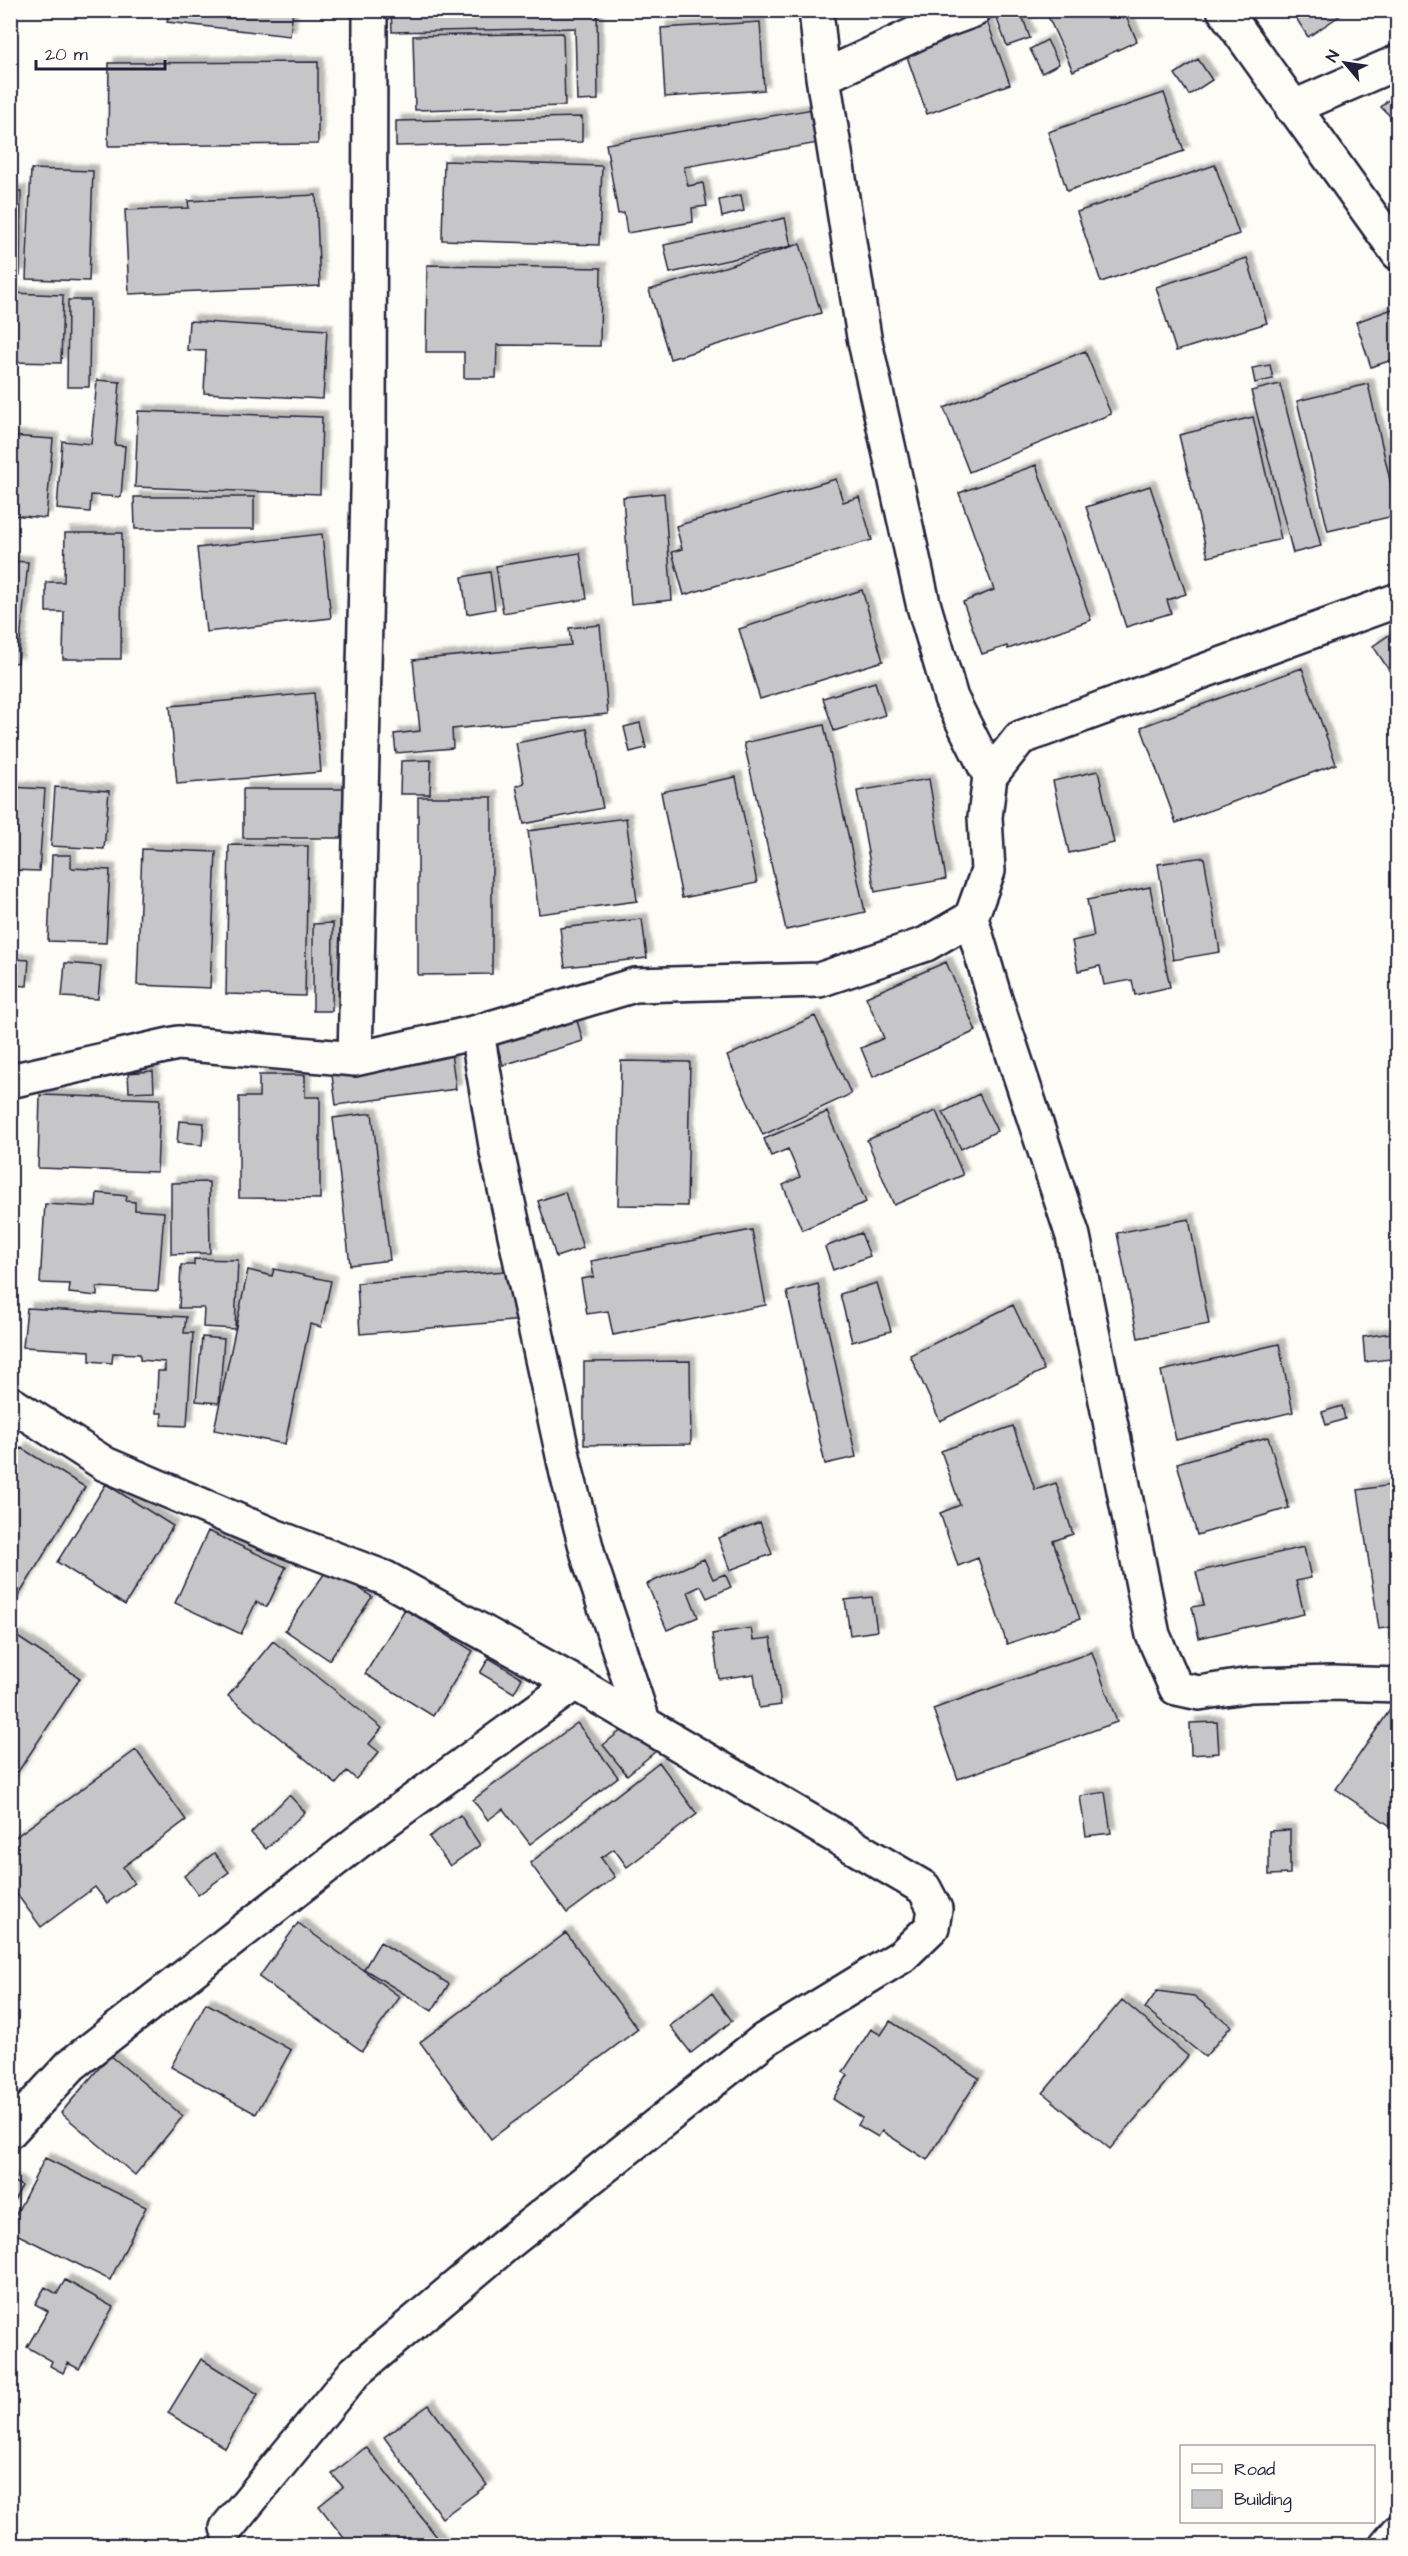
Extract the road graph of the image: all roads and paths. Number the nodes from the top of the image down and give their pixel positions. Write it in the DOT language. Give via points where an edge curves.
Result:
graph roads {
  1 [pos="370,10"];
  2 [pos="816,10"];
  3 [pos="974,10"];
  4 [pos="1224,10"];
  5 [pos="1398,63"];
  6 [pos="824,77"];
  7 [pos="1292,108"];
  8 [pos="1398,253"];
  9 [pos="1398,600"];
  10 [pos="990,776"];
  11 [pos="971,918"];
  12 [pos="477,1032"];
  13 [pos="355,1059"];
  14 [pos="10,1081"];
  15 [pos="10,1403"];
  16 [pos="575,1683"];
  17 [pos="1398,1685"];
  18 [pos="644,1724"];
  19 [pos="10,2131"];
  20 [pos="227,2528"];
  21 [pos="1398,2532"];
  22 [pos="1386,2546"];
  1 -- 13 [label="street" via="368,459"];
  2 -- 6 [label="street"];
  3 -- 6 [label="street"];
  4 -- 7 [label="street"];
  5 -- 7 [label="street"];
  6 -- 10 [label="street" via="864,337 923,603 951,698"];
  7 -- 8 [label="street"];
  9 -- 10 [label="street" via="1020,738"];
  10 -- 11 [label="street" via="985,817 988,871"];
  11 -- 12 [label="street" via="926,944 819,980 635,985"];
  11 -- 17 [label="street" via="1073,1236 1153,1635 1176,1688 1199,1693 1250,1685"];
  12 -- 13 [label="street"];
  12 -- 18 [label="street" via="497,1152 567,1474 590,1562"];
  13 -- 14 [label="street" via="178,1043"];
  15 -- 16 [label="street" via="105,1464 385,1578"];
  16 -- 18 [label="street"];
  16 -- 19 [label="street" via="373,1830 71,2065"];
  18 -- 20 [label="street" via="924,1888 935,1909 932,1927 902,1956 764,2040 508,2243 355,2372"];
  21 -- 22 [label="street"];
}
